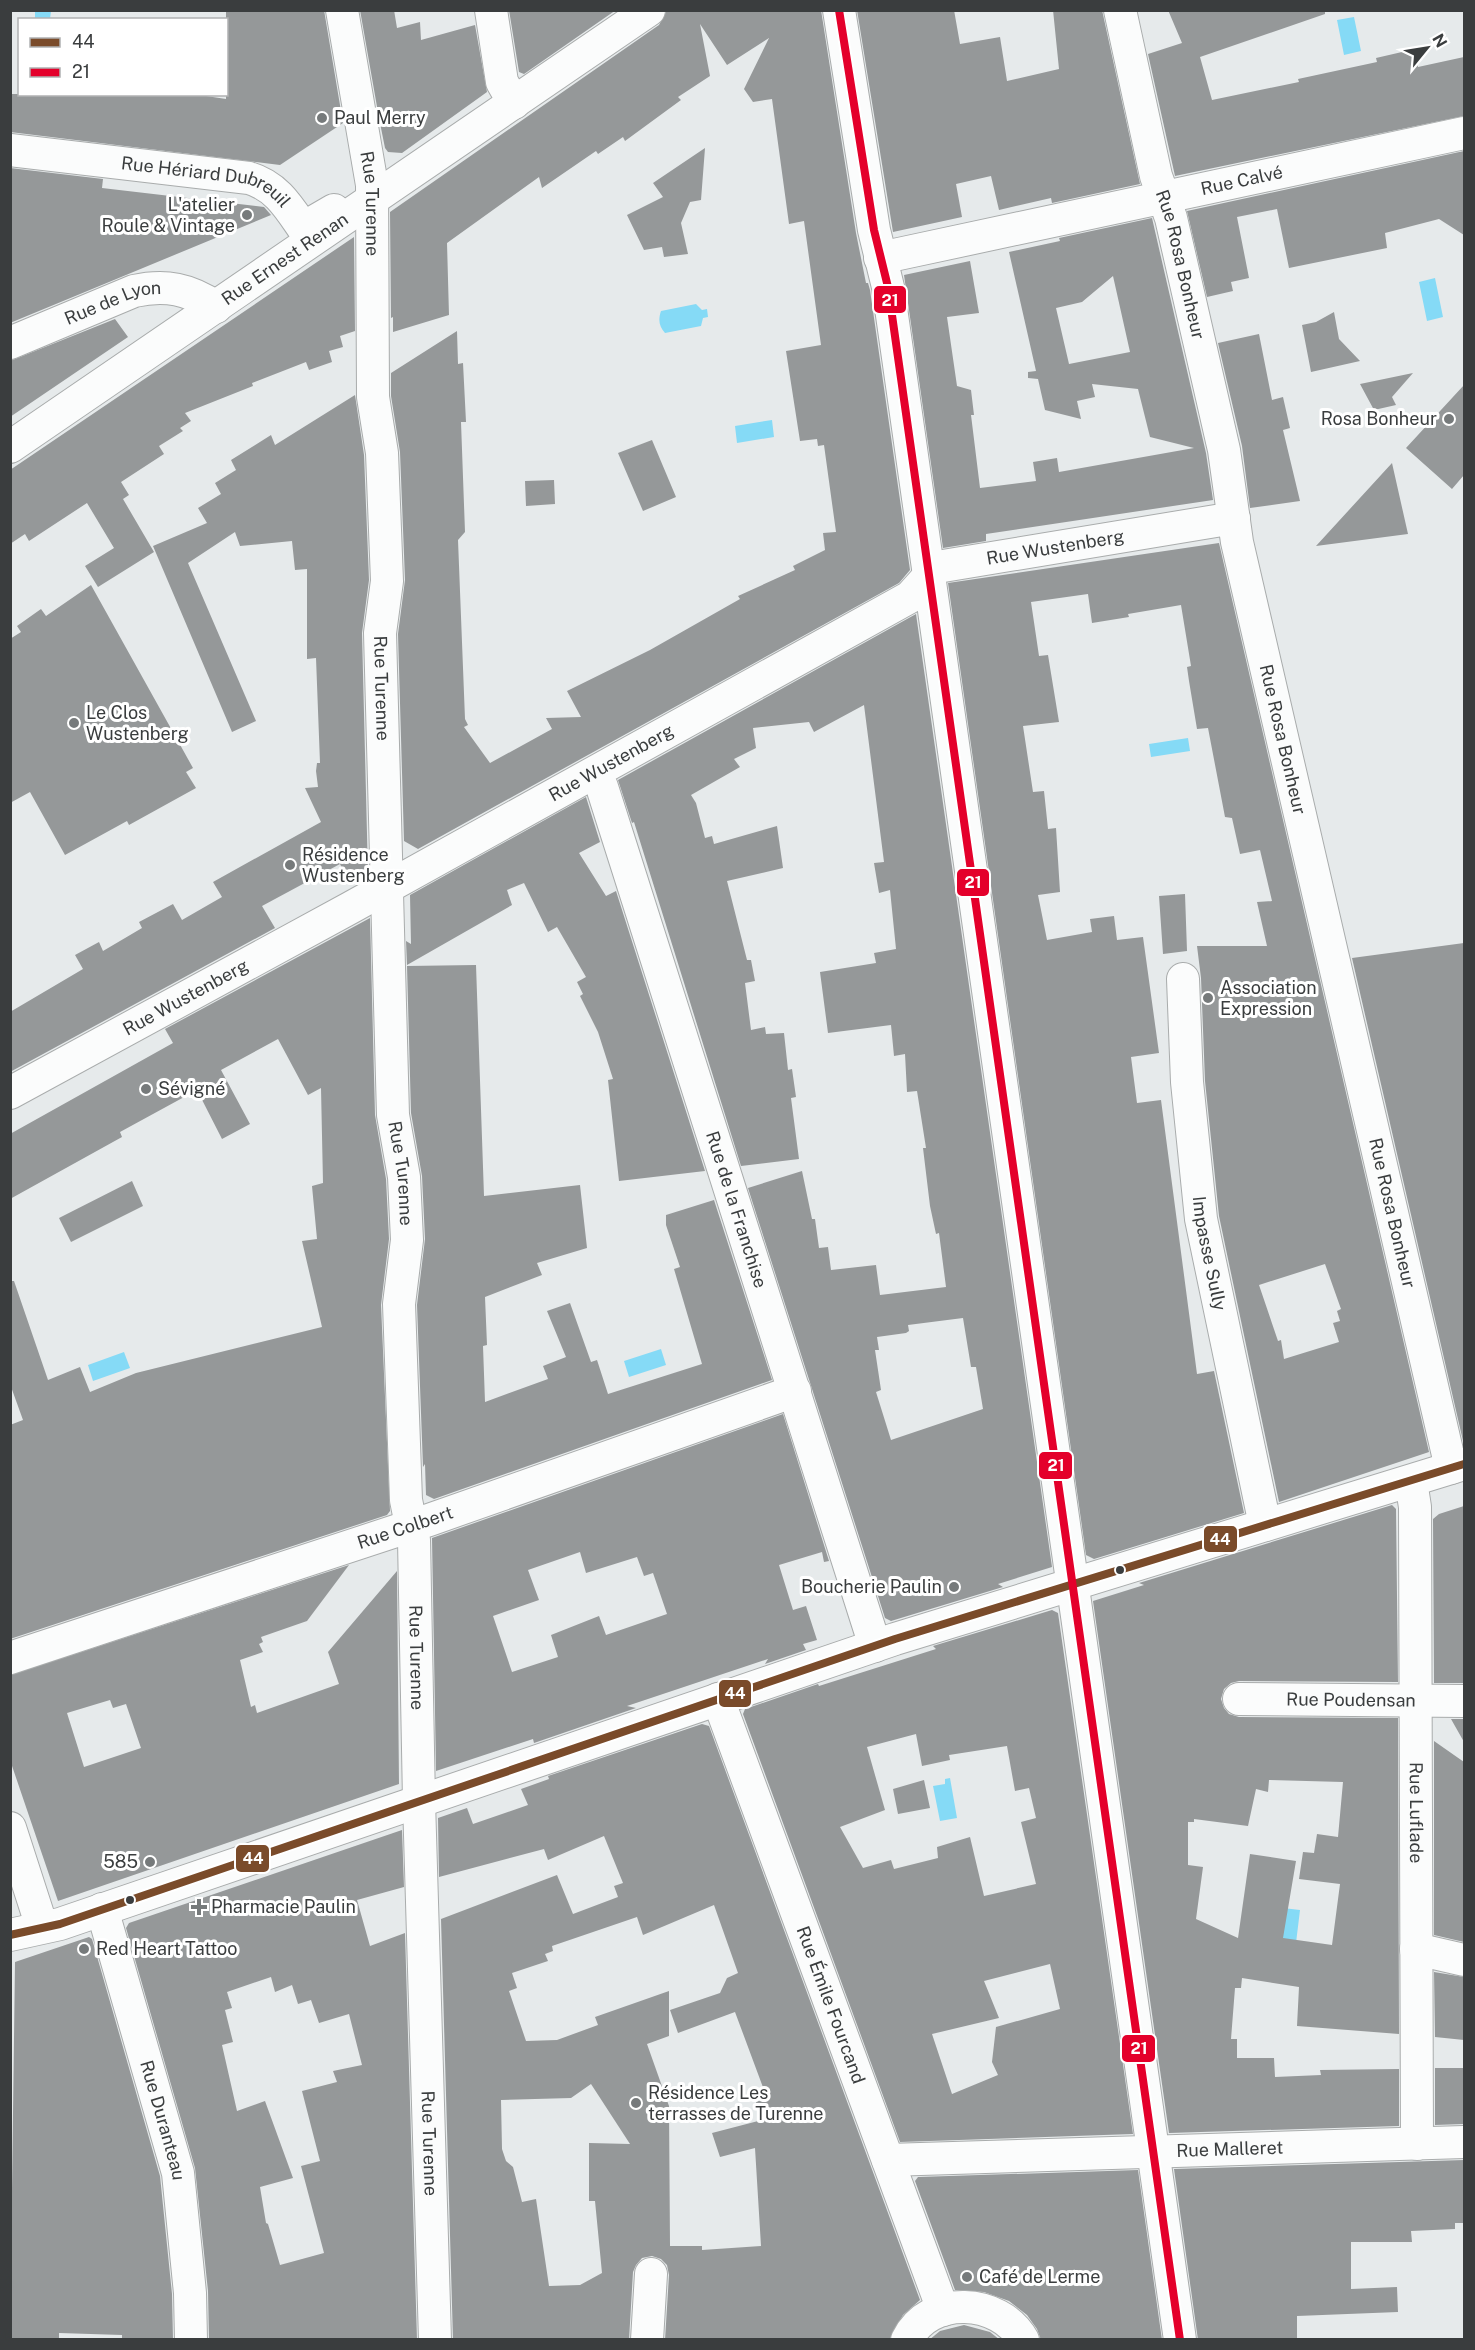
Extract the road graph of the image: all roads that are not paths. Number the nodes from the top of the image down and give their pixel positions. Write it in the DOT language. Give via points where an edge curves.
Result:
graph roads {
  1 [pos="342,10"];
  2 [pos="491,10"];
  3 [pos="649,10"];
  4 [pos="839,10"];
  5 [pos="1120,10"];
  6 [pos="514,103"];
  7 [pos="1464,133"];
  8 [pos="10,150"];
  9 [pos="373,192"];
  10 [pos="1164,197"];
  11 [pos="308,235"];
  12 [pos="880,258"];
  13 [pos="216,308"];
  14 [pos="10,343"];
  15 [pos="10,447"];
  16 [pos="1234,518"];
  17 [pos="929,575"];
  18 [pos="595,773"];
  19 [pos="388,887"];
  20 [pos="1183,979"];
  21 [pos="10,1092"];
  22 [pos="795,1391"];
  23 [pos="1458,1466"];
  24 [pos="1411,1481"];
  25 [pos="411,1525"];
  26 [pos="1265,1525"];
  27 [pos="1071,1585"];
  28 [pos="875,1646"];
  29 [pos="10,1658"];
  30 [pos="718,1699"];
  31 [pos="1239,1699"];
  32 [pos="1415,1700"];
  33 [pos="1464,1701"];
  34 [pos="419,1801"];
  35 [pos="10,1828"];
  36 [pos="102,1909"];
  37 [pos="42,1927"];
  38 [pos="10,1935"];
  39 [pos="1416,1949"];
  40 [pos="1464,1960"];
  41 [pos="1464,2142"];
  42 [pos="1417,2144"];
  43 [pos="1153,2152"];
  44 [pos="888,2160"];
  45 [pos="651,2274"];
  46 [pos="943,2310"];
  47 [pos="191,2340"];
  48 [pos="435,2340"];
  49 [pos="647,2340"];
  50 [pos="907,2340"];
  51 [pos="1023,2340"];
  52 [pos="1180,2340"];
  1 -- 9 [label="street, Rue Turenne"];
  2 -- 6 [label="street" via="502,82"];
  3 -- 6 [label="street"];
  4 -- 12 [label="street"];
  5 -- 10 [label="street, Rue Rosa Bonheur"];
  6 -- 9 [label="street"];
  7 -- 10 [label="street, Rue Calvé"];
  8 -- 11 [label="street, Rue Hériard Dubreuil" via="249,178 266,183 278,194"];
  9 -- 11 [label="street, Rue Hériard Dubreuil"];
  9 -- 19 [label="street, Rue Turenne" via="373,398 382,453 387,581 380,633"];
  10 -- 12 [label="street, Rue Calvé"];
  10 -- 16 [label="street, Rue Rosa Bonheur" via="1224,450"];
  11 -- 13 [label="street, Rue Ernest Renan"];
  12 -- 17 [label="street" via="888,287"];
  13 -- 14 [label="street, Rue de Lyon" via="186,290 153,287 134,291"];
  13 -- 15 [label="street, Rue Ernest Renan"];
  16 -- 17 [label="street, Rue Wustenberg" via="947,564"];
  16 -- 23 [label="street, Rue Rosa Bonheur" via="1342,1001"];
  17 -- 18 [label="street, Rue Wustenberg" via="910,597"];
  17 -- 27 [label="street"];
  18 -- 19 [label="street, Rue Wustenberg"];
  18 -- 22 [label="street, Rue de la Franchise" via="603,786"];
  19 -- 21 [label="street, Rue Wustenberg"];
  19 -- 25 [label="street, Rue Turenne" via="393,1114 404,1177 407,1240 399,1304 406,1500"];
  20 -- 26 [label="street, Impasse Sully" via="1187,1082 1201,1219"];
  22 -- 25 [label="street, Rue Colbert"];
  22 -- 28 [label="street, Rue de la Franchise"];
  23 -- 24 [label="street"];
  24 -- 26 [label="street"];
  24 -- 32 [label="street, Rue Luflade" via="1415,1493"];
  25 -- 29 [label="street, Rue Colbert"];
  25 -- 34 [label="street, Rue Turenne"];
  26 -- 27 [label="street"];
  27 -- 28 [label="street"];
  27 -- 43 [label="street"];
  28 -- 30 [label="street"];
  30 -- 34 [label="street"];
  30 -- 44 [label="street, Rue Émile Fourcand"];
  31 -- 32 [label="street, Rue Poudensan"];
  32 -- 33 [label="street, Rue Poudensan"];
  32 -- 39 [label="street, Rue Luflade"];
  34 -- 36 [label="street"];
  34 -- 48 [label="street, Rue Turenne"];
  35 -- 37 [label="street"];
  36 -- 37 [label="street"];
  36 -- 47 [label="street, Rue Duranteau" via="178,2173"];
  37 -- 38 [label="street"];
  39 -- 40 [label="street"];
  39 -- 42 [label="street, Rue Luflade"];
  41 -- 42 [label="street, Rue Malleret"];
  42 -- 43 [label="street, Rue Malleret"];
  43 -- 44 [label="street, Rue Malleret"];
  43 -- 52 [label="street"];
  44 -- 46 [label="street, Rue Émile Fourcand"];
  45 -- 49 [label="street"];
  46 -- 50 [label="street" via="924,2320"];
  46 -- 51 [label="street" via="964,2306 984,2309 1003,2318"];
}
